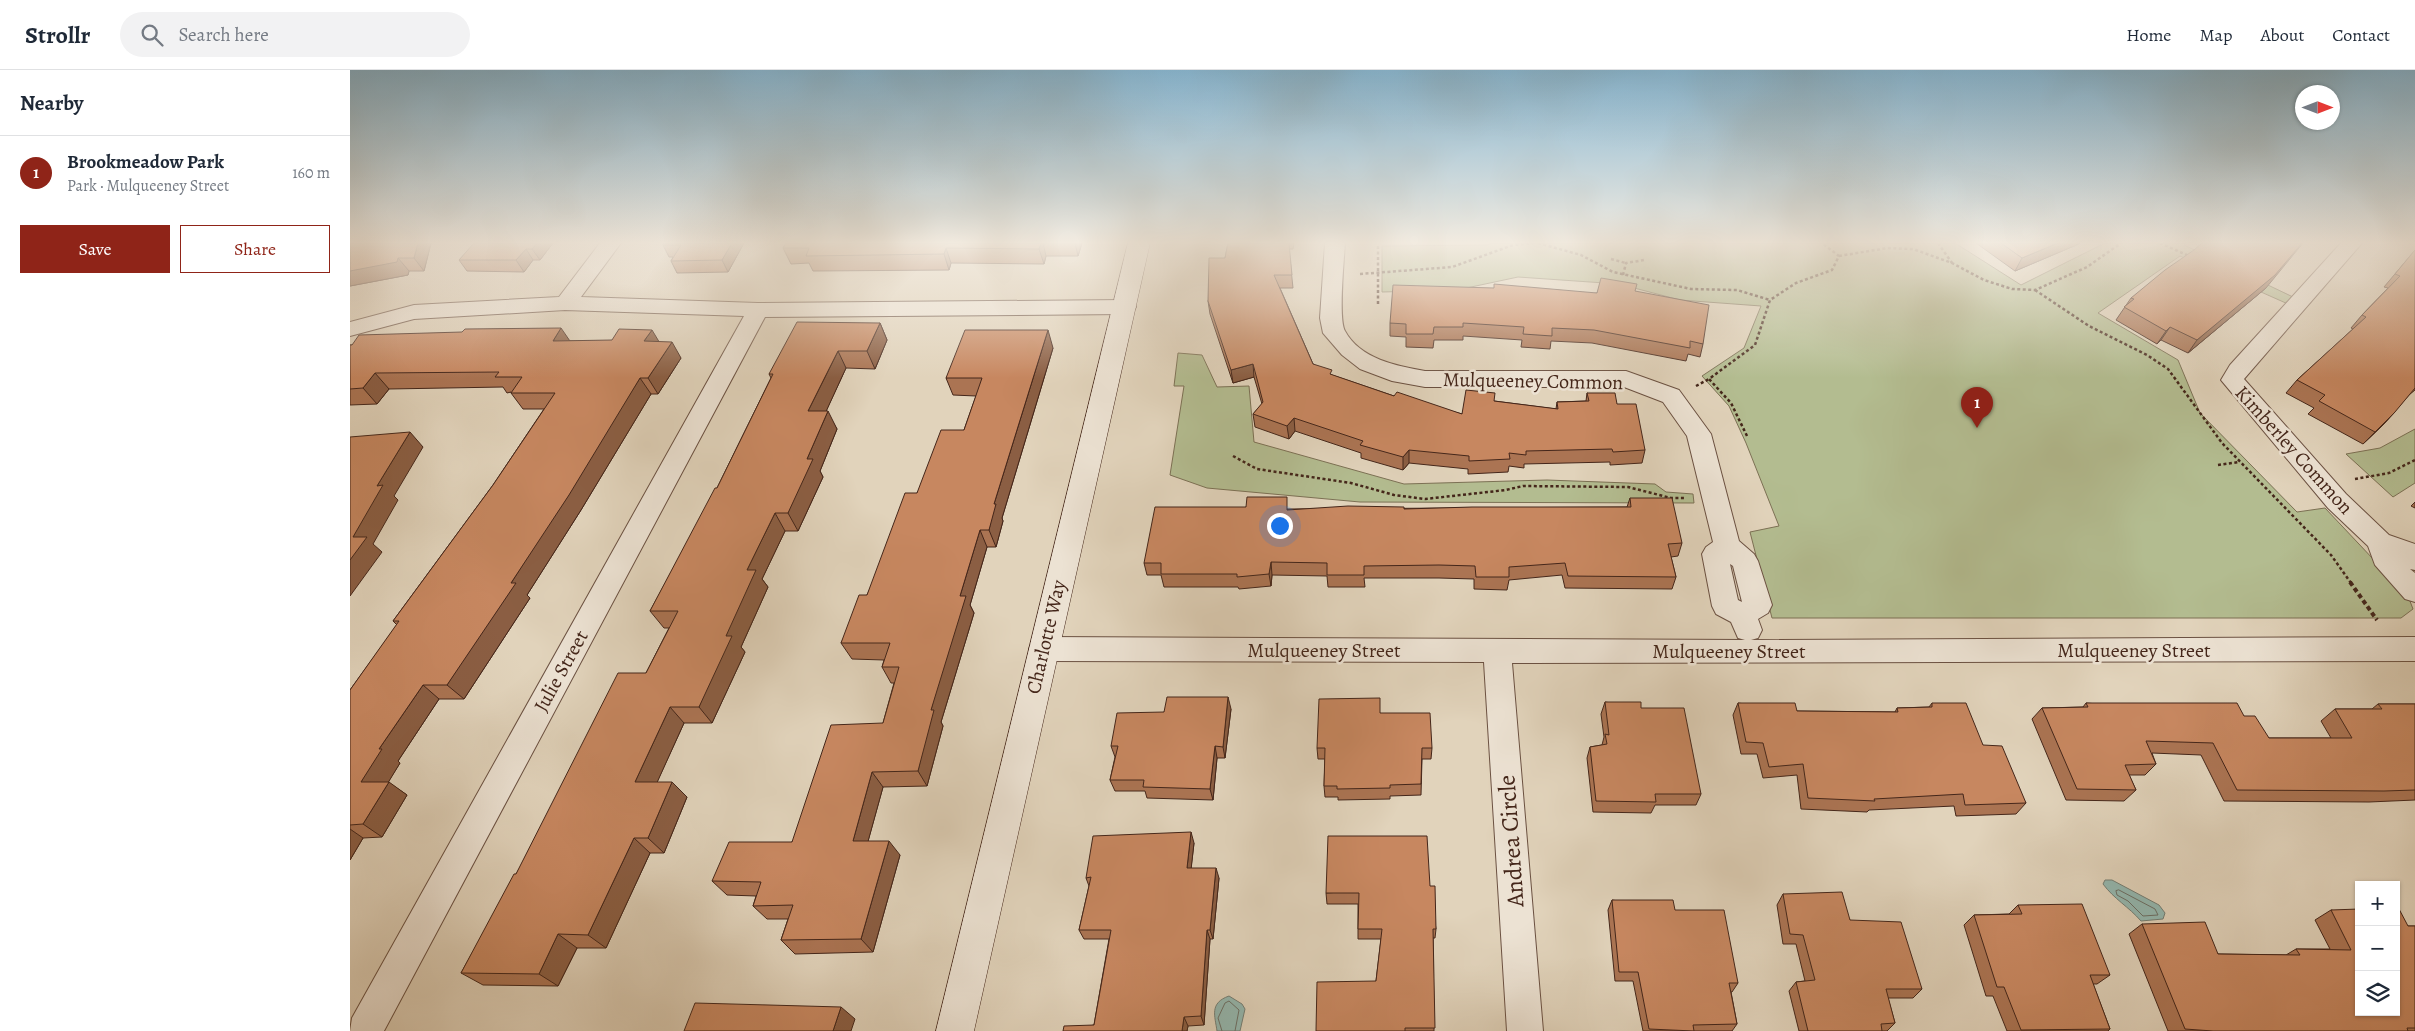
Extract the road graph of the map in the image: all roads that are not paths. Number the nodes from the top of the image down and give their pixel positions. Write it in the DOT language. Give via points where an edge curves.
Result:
graph roads {
  1 [pos="577,288"];
  2 [pos="1129,288"];
  3 [pos="1333,288"];
  4 [pos="2312,288"];
  5 [pos="565,303"];
  6 [pos="1125,307"];
  7 [pos="758,310"];
  8 [pos="350,329"];
  9 [pos="2380,542"];
  10 [pos="2415,560"];
  11 [pos="2415,591"];
  12 [pos="1043,649"];
  13 [pos="2415,649"];
  14 [pos="1497,650"];
  15 [pos="1754,652"];
  16 [pos="365,1031"];
  17 [pos="955,1031"];
  18 [pos="1525,1031"];
  1 -- 5 [label="street"];
  2 -- 6 [label="street, Charlotte Way"];
  3 -- 15 [label="street, Mulqueeney Common" via="1331,318 1334,332 1350,350 1376,367 1425,379 1626,379 1671,396 1699,434 1727,546 1715,554 1726,606 1743,615"];
  4 -- 9 [label="street, Kimberley Common" via="2232,380 2322,484"];
  5 -- 7 [label="street"];
  5 -- 8 [label="street" via="414,312"];
  6 -- 7 [label="street"];
  6 -- 12 [label="street, Charlotte Way"];
  7 -- 16 [label="street, Julie Street"];
  9 -- 10 [label="street, Kimberley Common" via="2404,549"];
  9 -- 11 [label="street, Kimberley Common" via="2384,558"];
  12 -- 14 [label="street, Mulqueeney Street"];
  12 -- 17 [label="street, Charlotte Way"];
  13 -- 15 [label="street, Mulqueeney Street"];
  14 -- 15 [label="street, Mulqueeney Street"];
  14 -- 18 [label="street, Andrea Circle"];
}
